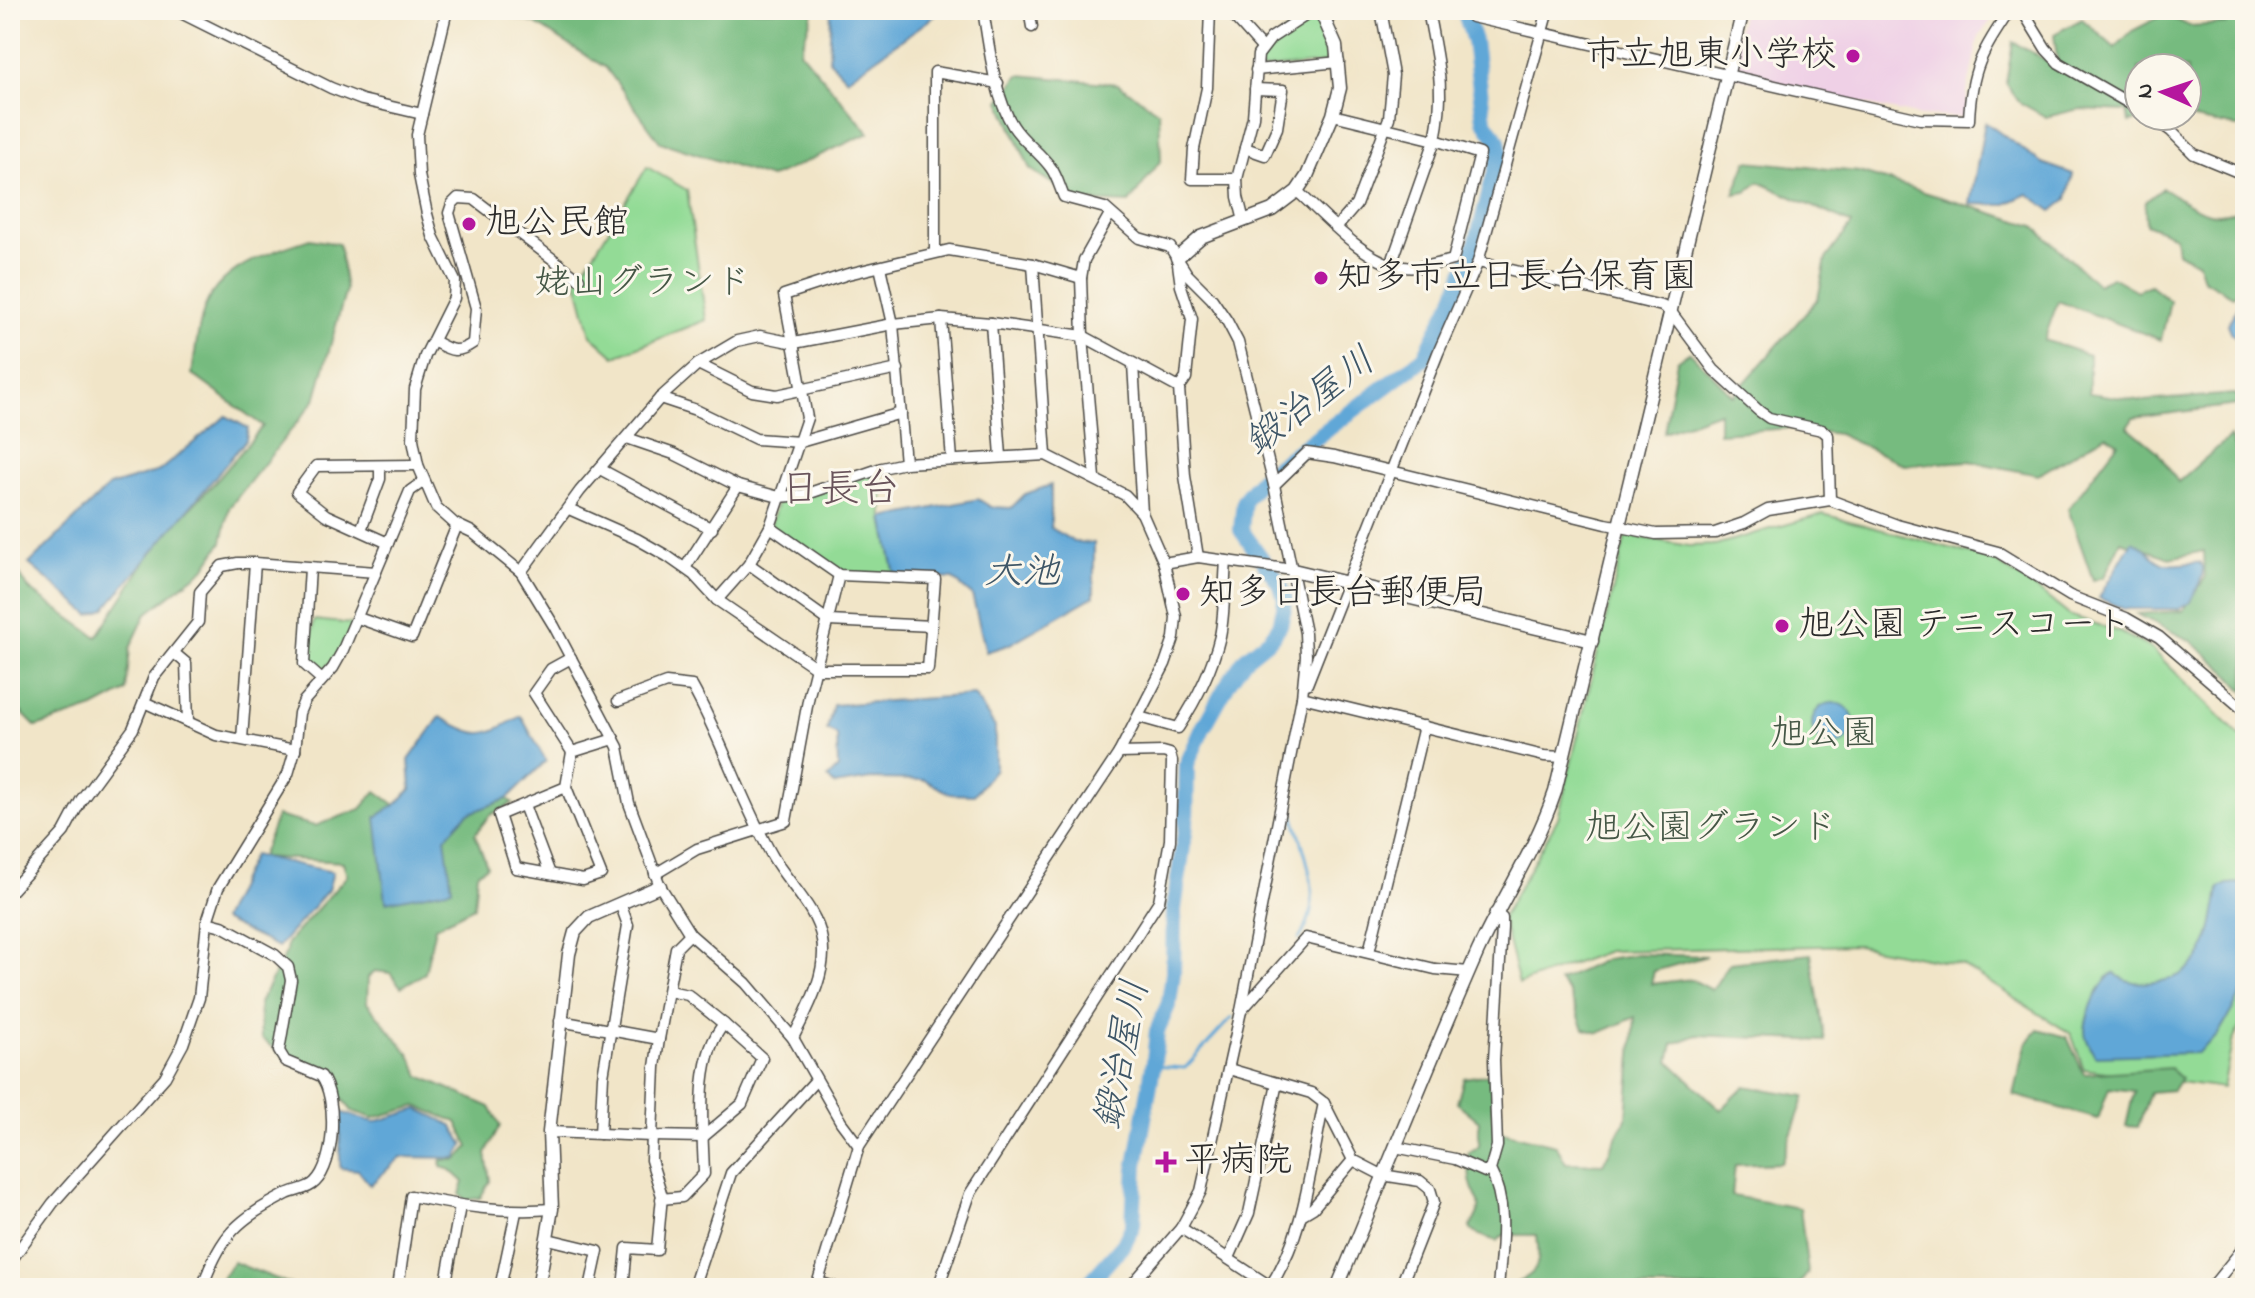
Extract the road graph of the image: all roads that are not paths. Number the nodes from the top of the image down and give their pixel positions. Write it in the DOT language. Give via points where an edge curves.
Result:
graph roads {
  1 [pos="175,10"];
  2 [pos="447,10"];
  3 [pos="983,10"];
  4 [pos="1029,10"];
  5 [pos="1210,10"];
  6 [pos="1228,10"];
  7 [pos="1314,10"];
  8 [pos="1342,10"];
  9 [pos="1381,10"];
  10 [pos="1428,10"];
  11 [pos="1548,10"];
  12 [pos="1743,10"];
  13 [pos="2010,10"];
  14 [pos="2022,10"];
  15 [pos="1323,14"];
  16 [pos="1472,17"];
  17 [pos="1032,27"];
  18 [pos="1542,32"];
  19 [pos="1262,48"];
  20 [pos="1339,62"];
  21 [pos="1256,70"];
  22 [pos="1727,75"];
  23 [pos="998,83"];
  24 [pos="1255,89"];
  25 [pos="2123,100"];
  26 [pos="422,114"];
  27 [pos="1333,115"];
  28 [pos="1385,128"];
  29 [pos="2172,132"];
  30 [pos="1435,140"];
  31 [pos="1245,148"];
  32 [pos="2245,175"];
  33 [pos="1237,179"];
  34 [pos="1297,191"];
  35 [pos="1110,214"];
  36 [pos="1244,221"];
  37 [pos="1337,227"];
  38 [pos="935,251"];
  39 [pos="1177,258"];
  40 [pos="1478,262"];
  41 [pos="1033,264"];
  42 [pos="1391,265"];
  43 [pos="880,267"];
  44 [pos="1081,278"];
  45 [pos="579,279"];
  46 [pos="1671,312"];
  47 [pos="941,319"];
  48 [pos="991,323"];
  49 [pos="893,324"];
  50 [pos="1037,331"];
  51 [pos="1083,336"];
  52 [pos="433,341"];
  53 [pos="794,343"];
  54 [pos="698,364"];
  55 [pos="1133,364"];
  56 [pos="898,369"];
  57 [pos="1179,388"];
  58 [pos="804,391"];
  59 [pos="660,398"];
  60 [pos="901,413"];
  61 [pos="627,438"];
  62 [pos="800,442"];
  63 [pos="1046,455"];
  64 [pos="1001,456"];
  65 [pos="952,460"];
  66 [pos="905,463"];
  67 [pos="418,465"];
  68 [pos="380,466"];
  69 [pos="600,469"];
  70 [pos="1392,473"];
  71 [pos="1095,478"];
  72 [pos="424,481"];
  73 [pos="1274,485"];
  74 [pos="738,486"];
  75 [pos="779,497"];
  76 [pos="1830,500"];
  77 [pos="569,509"];
  78 [pos="1142,513"];
  79 [pos="457,525"];
  80 [pos="1619,526"];
  81 [pos="770,527"];
  82 [pos="712,529"];
  83 [pos="361,530"];
  84 [pos="388,543"];
  85 [pos="1198,557"];
  86 [pos="1226,561"];
  87 [pos="255,563"];
  88 [pos="1164,563"];
  89 [pos="749,564"];
  90 [pos="310,568"];
  91 [pos="685,568"];
  92 [pos="1293,570"];
  93 [pos="376,572"];
  94 [pos="521,572"];
  95 [pos="839,575"];
  96 [pos="1348,583"];
  97 [pos="717,600"];
  98 [pos="358,618"];
  99 [pos="829,621"];
  100 [pos="932,626"];
  101 [pos="1592,641"];
  102 [pos="174,653"];
  103 [pos="571,658"];
  104 [pos="818,669"];
  105 [pos="322,680"];
  106 [pos="1302,697"];
  107 [pos="618,701"];
  108 [pos="144,702"];
  109 [pos="2245,711"];
  110 [pos="1139,717"];
  111 [pos="188,722"];
  112 [pos="1424,726"];
  113 [pos="242,739"];
  114 [pos="614,739"];
  115 [pos="295,750"];
  116 [pos="572,752"];
  117 [pos="1119,753"];
  118 [pos="1564,757"];
  119 [pos="566,787"];
  120 [pos="524,805"];
  121 [pos="758,829"];
  122 [pos="550,874"];
  123 [pos="657,880"];
  124 [pos="10,892"];
  125 [pos="620,903"];
  126 [pos="1495,913"];
  127 [pos="207,922"];
  128 [pos="690,934"];
  129 [pos="1369,952"];
  130 [pos="1469,972"];
  131 [pos="669,991"];
  132 [pos="1241,1011"];
  133 [pos="560,1021"];
  134 [pos="724,1024"];
  135 [pos="610,1030"];
  136 [pos="793,1038"];
  137 [pos="659,1039"];
  138 [pos="1229,1069"];
  139 [pos="816,1080"];
  140 [pos="1277,1083"];
  141 [pos="1324,1103"];
  142 [pos="549,1132"];
  143 [pos="600,1134"];
  144 [pos="652,1136"];
  145 [pos="703,1137"];
  146 [pos="859,1146"];
  147 [pos="1395,1147"];
  148 [pos="1353,1160"];
  149 [pos="1490,1170"];
  150 [pos="1382,1175"];
  151 [pos="661,1199"];
  152 [pos="460,1206"];
  153 [pos="552,1209"];
  154 [pos="516,1212"];
  155 [pos="1303,1214"];
  156 [pos="1181,1228"];
  157 [pos="548,1239"];
  158 [pos="2245,1246"];
  159 [pos="1229,1258"];
  160 [pos="10,1262"];
  161 [pos="817,1285"];
  162 [pos="1271,1287"];
  163 [pos="1402,1287"];
  164 [pos="202,1288"];
  165 [pos="398,1288"];
  166 [pos="445,1288"];
  167 [pos="500,1288"];
  168 [pos="538,1288"];
  169 [pos="590,1288"];
  170 [pos="623,1288"];
  171 [pos="693,1288"];
  172 [pos="838,1288"];
  173 [pos="938,1288"];
  174 [pos="1129,1288"];
  175 [pos="1337,1288"];
  176 [pos="1498,1288"];
  177 [pos="2211,1288"];
  1 -- 26 [label="street" via="331,88"];
  2 -- 26 [label="street"];
  3 -- 23 [label="street"];
  4 -- 17 [label="street"];
  5 -- 33 [label="street" via="1207,88 1192,179"];
  6 -- 19 [label="street"];
  7 -- 19 [label="street"];
  8 -- 15 [label="street"];
  9 -- 28 [label="street" via="1393,75"];
  10 -- 30 [label="street" via="1441,90"];
  11 -- 18 [label="street"];
  12 -- 22 [label="street"];
  13 -- 22 [label="street" via="1974,71 1969,120 1920,119"];
  14 -- 25 [label="street" via="2059,63"];
  15 -- 20 [label="street"];
  16 -- 18 [label="street"];
  18 -- 22 [label="street"];
  18 -- 40 [label="street"];
  19 -- 21 [label="street"];
  20 -- 21 [label="street"];
  20 -- 27 [label="street"];
  21 -- 24 [label="street"];
  22 -- 46 [label="street"];
  23 -- 35 [label="street" via="1012,126 1052,168 1064,197"];
  23 -- 38 [label="street" via="935,72"];
  24 -- 31 [label="street"];
  24 -- 31 [label="street" via="1283,90 1277,128 1265,155"];
  26 -- 52 [label="street" via="419,175 433,236 455,281 454,298"];
  27 -- 28 [label="street"];
  27 -- 34 [label="street"];
  28 -- 30 [label="street"];
  28 -- 37 [label="street" via="1356,205"];
  29 -- 32 [label="street" via="2194,154"];
  30 -- 42 [label="street"];
  30 -- 42 [label="street" via="1480,154 1453,260 1423,267"];
  31 -- 33 [label="street"];
  33 -- 36 [label="street"];
  34 -- 36 [label="street" via="1272,210"];
  34 -- 37 [label="street"];
  35 -- 39 [label="street" via="1139,238 1170,247"];
  35 -- 44 [label="street" via="1084,260"];
  36 -- 39 [label="street" via="1201,237"];
  37 -- 42 [label="street" via="1364,251"];
  38 -- 41 [label="street"];
  38 -- 43 [label="street"];
  39 -- 57 [label="street" via="1192,319 1186,378"];
  39 -- 73 [label="street" via="1212,299 1238,342"];
  40 -- 46 [label="street"];
  40 -- 70 [label="street"];
  41 -- 44 [label="street"];
  41 -- 50 [label="street"];
  43 -- 49 [label="street"];
  43 -- 53 [label="street" via="784,295"];
  44 -- 51 [label="street"];
  45 -- 52 [label="street" via="474,199 458,198 449,213 476,308 473,343 450,350"];
  46 -- 76 [label="street" via="1714,370 1759,411 1828,435"];
  46 -- 80 [label="street"];
  47 -- 48 [label="street"];
  47 -- 49 [label="street"];
  47 -- 65 [label="street"];
  48 -- 50 [label="street"];
  48 -- 64 [label="street"];
  49 -- 53 [label="street"];
  49 -- 56 [label="street"];
  50 -- 51 [label="street"];
  50 -- 63 [label="street"];
  51 -- 55 [label="street"];
  51 -- 71 [label="street"];
  52 -- 67 [label="street" via="415,389"];
  53 -- 54 [label="street" via="760,336 737,341"];
  53 -- 58 [label="street"];
  54 -- 58 [label="street" via="752,391"];
  54 -- 59 [label="street"];
  55 -- 57 [label="street"];
  55 -- 78 [label="street"];
  56 -- 58 [label="street"];
  56 -- 60 [label="street"];
  57 -- 85 [label="street"];
  58 -- 62 [label="street" via="807,418"];
  59 -- 61 [label="street"];
  59 -- 62 [label="street" via="756,439"];
  60 -- 62 [label="street"];
  60 -- 66 [label="street"];
  61 -- 69 [label="street"];
  61 -- 74 [label="street"];
  62 -- 75 [label="street"];
  63 -- 64 [label="street"];
  63 -- 71 [label="street"];
  64 -- 65 [label="street"];
  65 -- 66 [label="street"];
  66 -- 75 [label="street" via="804,495"];
  67 -- 68 [label="street"];
  67 -- 72 [label="street"];
  68 -- 83 [label="street"];
  68 -- 83 [label="street" via="316,466 297,492 326,515"];
  69 -- 77 [label="street"];
  69 -- 82 [label="street"];
  70 -- 73 [label="street" via="1307,453"];
  70 -- 80 [label="street"];
  70 -- 96 [label="street"];
  71 -- 78 [label="street" via="1125,495"];
  72 -- 79 [label="street" via="436,507"];
  72 -- 84 [label="street" via="410,491"];
  73 -- 92 [label="street"];
  74 -- 75 [label="street"];
  74 -- 82 [label="street"];
  75 -- 81 [label="street"];
  76 -- 80 [label="street" via="1768,510 1715,533 1656,534"];
  76 -- 109 [label="street" via="1897,525 1998,552 2070,596 2159,637"];
  77 -- 91 [label="street" via="637,539"];
  77 -- 94 [label="street"];
  78 -- 88 [label="street"];
  79 -- 94 [label="street"];
  79 -- 98 [label="street" via="412,637"];
  80 -- 101 [label="street"];
  81 -- 89 [label="street"];
  81 -- 95 [label="street"];
  82 -- 91 [label="street"];
  83 -- 84 [label="street"];
  84 -- 93 [label="street"];
  85 -- 86 [label="street"];
  85 -- 88 [label="street"];
  86 -- 92 [label="street"];
  86 -- 110 [label="street" via="1220,634 1195,702 1178,728"];
  87 -- 90 [label="street"];
  87 -- 102 [label="street" via="222,566 210,579 200,592 198,622"];
  87 -- 113 [label="street"];
  88 -- 110 [label="street" via="1176,617 1174,638"];
  89 -- 97 [label="street"];
  89 -- 99 [label="street"];
  90 -- 93 [label="street"];
  90 -- 105 [label="street" via="304,664"];
  91 -- 97 [label="street"];
  92 -- 96 [label="street"];
  92 -- 106 [label="street" via="1305,633"];
  93 -- 98 [label="street"];
  94 -- 103 [label="street"];
  95 -- 99 [label="street"];
  95 -- 100 [label="street" via="935,579"];
  96 -- 101 [label="street"];
  96 -- 106 [label="street"];
  97 -- 104 [label="street"];
  98 -- 105 [label="street"];
  99 -- 100 [label="street"];
  99 -- 104 [label="street"];
  100 -- 104 [label="street" via="928,669"];
  101 -- 118 [label="street"];
  102 -- 108 [label="street" via="154,677"];
  102 -- 111 [label="street" via="186,663"];
  103 -- 114 [label="street"];
  103 -- 116 [label="street" via="551,669 534,693"];
  104 -- 121 [label="street" via="786,821"];
  105 -- 115 [label="street" via="299,713"];
  106 -- 112 [label="street"];
  106 -- 132 [label="street"];
  107 -- 121 [label="street" via="666,683 692,686"];
  108 -- 111 [label="street"];
  108 -- 124 [label="street" via="133,729 64,832"];
  110 -- 117 [label="street"];
  111 -- 113 [label="street"];
  112 -- 118 [label="street"];
  112 -- 129 [label="street"];
  113 -- 115 [label="street"];
  114 -- 116 [label="street"];
  114 -- 123 [label="street" via="629,803"];
  115 -- 127 [label="street" via="288,774 218,888"];
  116 -- 119 [label="street"];
  117 -- 146 [label="street"];
  117 -- 173 [label="street" via="1163,752 1172,761 1170,840 1159,901 970,1194"];
  118 -- 126 [label="street" via="1544,823"];
  119 -- 120 [label="street"];
  119 -- 122 [label="street" via="601,874 583,880"];
  120 -- 122 [label="street"];
  120 -- 122 [label="street" via="499,815 516,868"];
  121 -- 123 [label="street" via="697,849"];
  121 -- 136 [label="street" via="822,940 821,969"];
  123 -- 125 [label="street"];
  123 -- 128 [label="street"];
  125 -- 133 [label="street" via="589,917 575,932"];
  125 -- 135 [label="street" via="628,925"];
  126 -- 130 [label="street"];
  126 -- 149 [label="street" via="1502,918 1502,928 1494,1060 1497,1146"];
  127 -- 160 [label="street" via="199,998 174,1062 146,1101 53,1203"];
  127 -- 164 [label="street" via="275,955 288,967 291,980 279,1051 285,1061 321,1076 331,1096 329,1158 316,1182 254,1211 237,1225 217,1251"];
  128 -- 131 [label="street" via="676,948"];
  128 -- 136 [label="street" via="746,983"];
  129 -- 130 [label="street"];
  129 -- 132 [label="street" via="1306,938"];
  130 -- 147 [label="street"];
  131 -- 134 [label="street" via="688,995"];
  131 -- 137 [label="street"];
  132 -- 138 [label="street"];
  133 -- 135 [label="street"];
  133 -- 142 [label="street"];
  134 -- 145 [label="street" via="714,1036 704,1079"];
  134 -- 145 [label="street" via="762,1058 742,1104"];
  135 -- 137 [label="street"];
  135 -- 143 [label="street"];
  136 -- 139 [label="street"];
  137 -- 144 [label="street"];
  138 -- 140 [label="street"];
  138 -- 156 [label="street" via="1201,1191"];
  139 -- 146 [label="street"];
  139 -- 171 [label="street" via="731,1173"];
  140 -- 141 [label="street" via="1311,1093"];
  140 -- 159 [label="street" via="1249,1213"];
  141 -- 148 [label="street"];
  141 -- 155 [label="street"];
  142 -- 143 [label="street"];
  142 -- 153 [label="street"];
  143 -- 144 [label="street"];
  144 -- 145 [label="street"];
  144 -- 151 [label="street" via="651,1160"];
  145 -- 151 [label="street" via="704,1174 682,1197"];
  146 -- 161 [label="street"];
  147 -- 149 [label="street"];
  147 -- 150 [label="street"];
  148 -- 150 [label="street"];
  148 -- 155 [label="street"];
  149 -- 176 [label="street" via="1502,1215"];
  150 -- 163 [label="street" via="1420,1181 1434,1202"];
  150 -- 175 [label="street"];
  151 -- 170 [label="street" via="657,1250 627,1248"];
  152 -- 154 [label="street"];
  152 -- 165 [label="street" via="411,1196"];
  152 -- 166 [label="street"];
  153 -- 154 [label="street"];
  153 -- 157 [label="street"];
  154 -- 167 [label="street"];
  155 -- 162 [label="street"];
  156 -- 159 [label="street"];
  156 -- 174 [label="street"];
  157 -- 168 [label="street"];
  157 -- 169 [label="street" via="598,1251"];
  158 -- 177 [label="street"];
  159 -- 162 [label="street"];
  161 -- 172 [label="street"];
}
